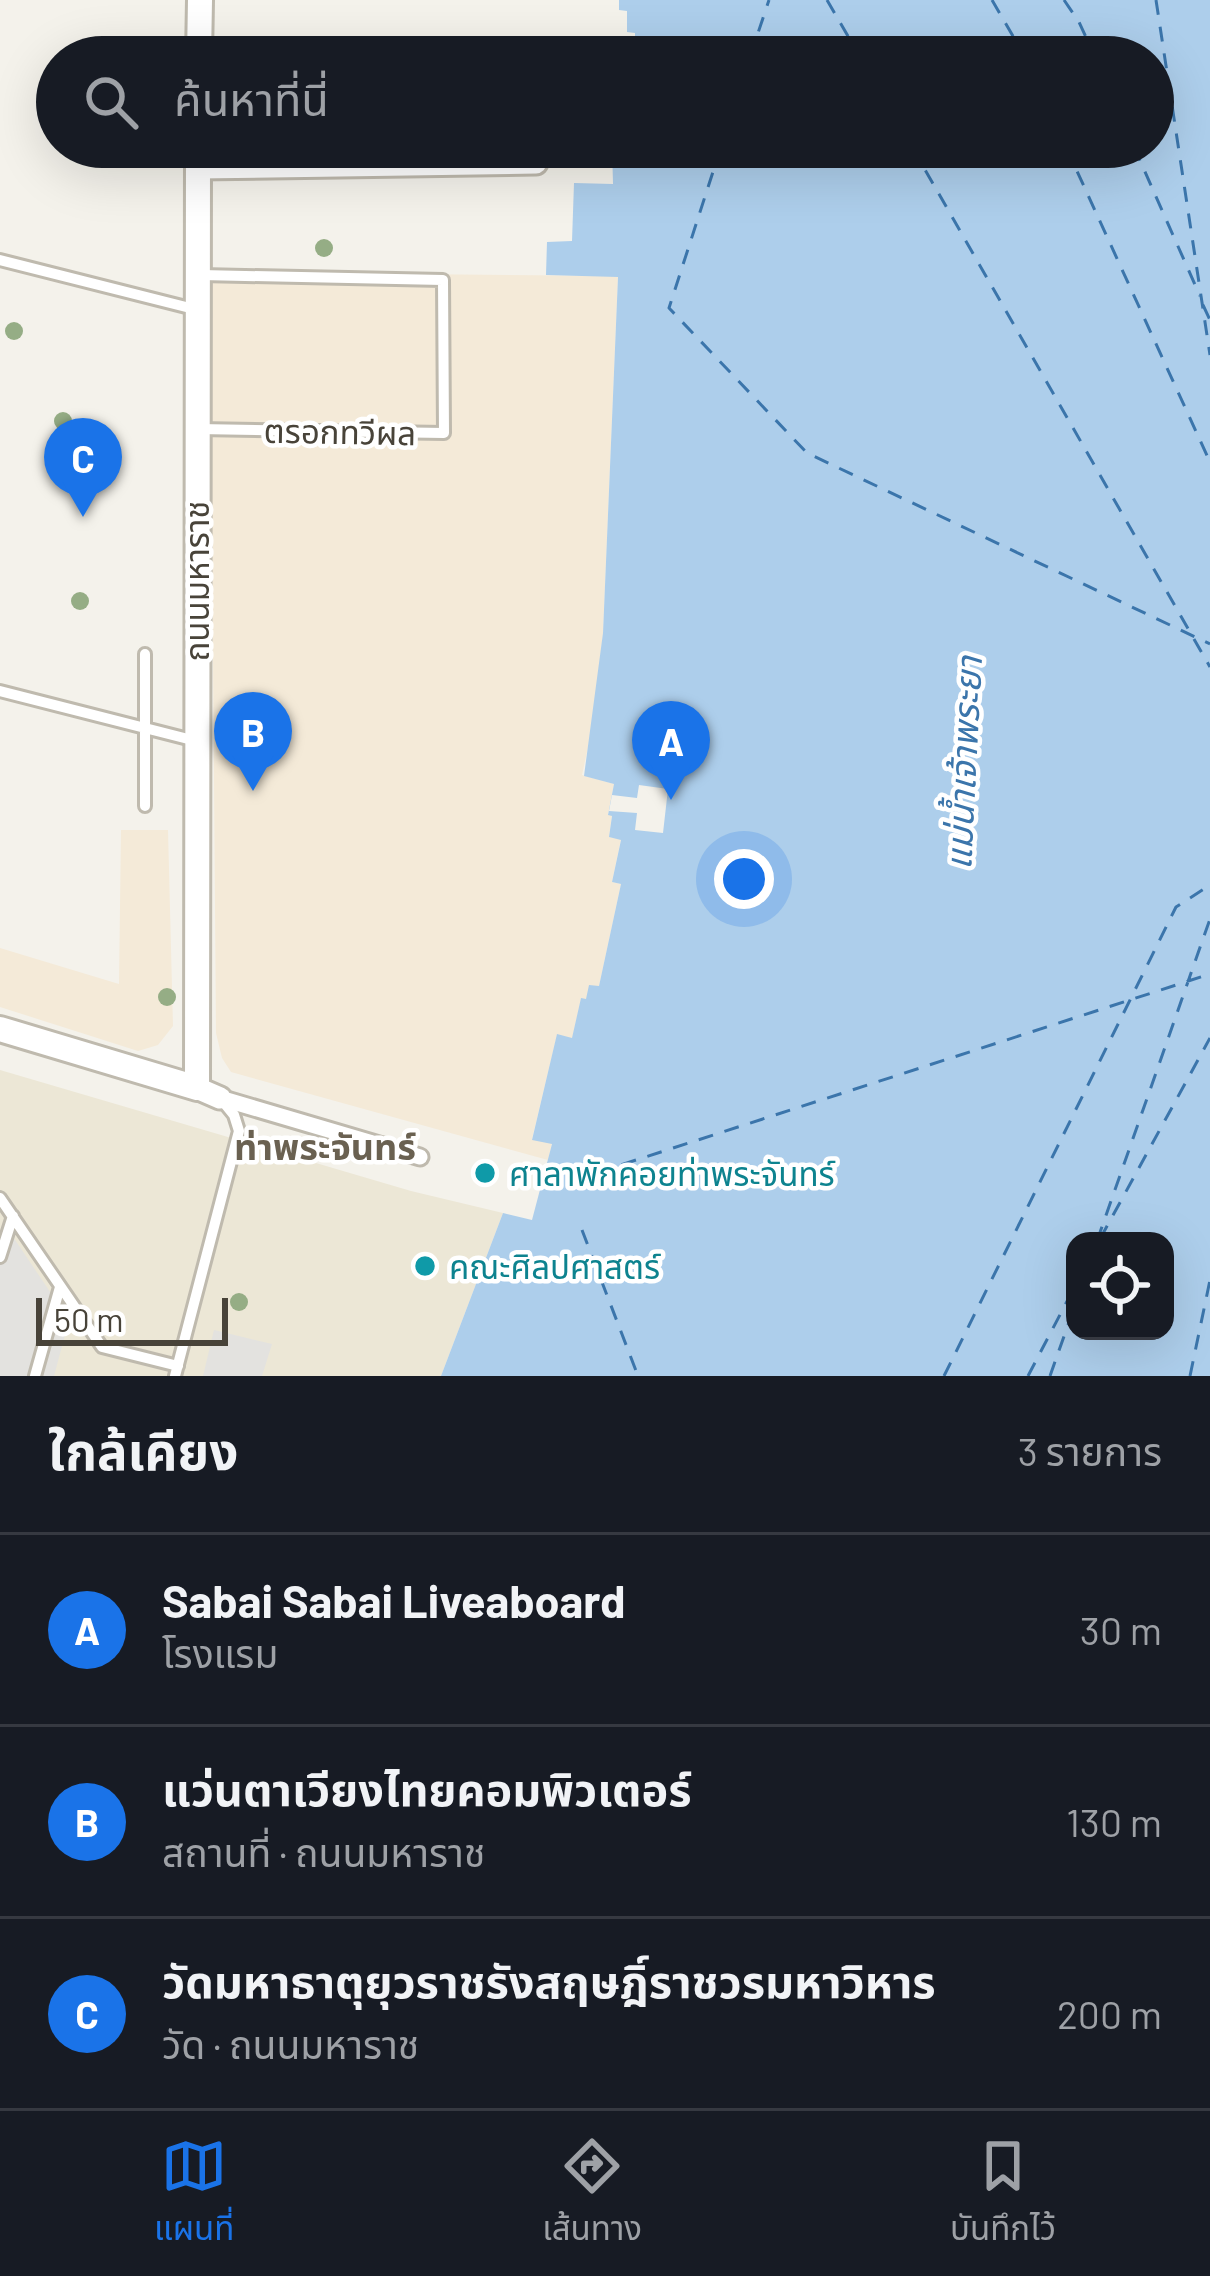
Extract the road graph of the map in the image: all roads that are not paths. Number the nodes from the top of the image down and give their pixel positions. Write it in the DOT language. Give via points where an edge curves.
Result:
graph roads {
  1 [pos="200,0"];
  2 [pos="199,36"];
  3 [pos="198,168"];
  4 [pos="0,260"];
  5 [pos="198,275"];
  6 [pos="197,310"];
  7 [pos="196,429"];
  8 [pos="145,654"];
  9 [pos="0,691"];
  10 [pos="145,728"];
  11 [pos="196,741"];
  12 [pos="145,806"];
  13 [pos="0,1029"];
  14 [pos="208,1093"];
  15 [pos="420,1157"];
  16 [pos="0,1198"];
  17 [pos="13,1216"];
  18 [pos="0,1257"];
  19 [pos="60,1287"];
  20 [pos="176,1371"];
  21 [pos="35,1376"];
  1 -- 2 [label="street"];
  3 -- 5 [label="street, ถนนมหาราช"];
  4 -- 6 [label="lane"];
  5 -- 6 [label="street, ถนนมหาราช"];
  5 -- 7 [label="lane, ตรอกทวีผล" via="443,280 444,433"];
  6 -- 7 [label="street, ถนนมหาราช"];
  7 -- 11 [label="street, ถนนมหาราช"];
  8 -- 10 [label="lane"];
  9 -- 10 [label="lane"];
  10 -- 11 [label="lane"];
  10 -- 12 [label="lane"];
  11 -- 14 [label="street, ถนนมหาราช"];
  13 -- 14 [label="street"];
  14 -- 15 [label="street"];
  14 -- 20 [label="lane" via="234,1115 239,1132"];
  16 -- 17 [label="lane"];
  17 -- 18 [label="lane"];
  17 -- 19 [label="lane"];
  19 -- 20 [label="lane" via="102,1348"];
  19 -- 21 [label="lane"];
}
